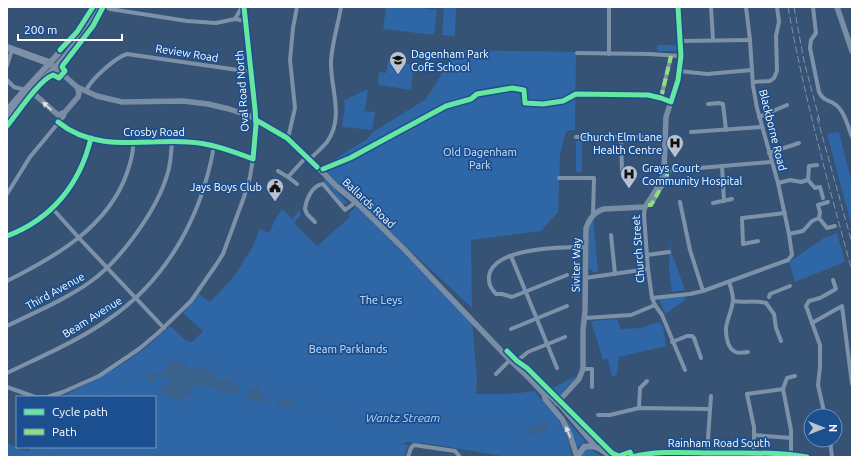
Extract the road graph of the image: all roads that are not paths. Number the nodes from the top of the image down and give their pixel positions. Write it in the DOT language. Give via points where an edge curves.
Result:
graph roads {
  1 [pos="93,7"];
  2 [pos="98,7"];
  3 [pos="106,7"];
  4 [pos="243,7"];
  5 [pos="297,7"];
  6 [pos="341,7"];
  7 [pos="609,7"];
  8 [pos="678,7"];
  9 [pos="712,7"];
  10 [pos="746,7"];
  11 [pos="778,7"];
  12 [pos="813,7"];
  13 [pos="837,7"];
  14 [pos="235,19"];
  15 [pos="246,21"];
  16 [pos="713,40"];
  17 [pos="750,40"];
  18 [pos="681,41"];
  19 [pos="9,47"];
  20 [pos="852,51"];
  21 [pos="577,53"];
  22 [pos="609,54"];
  23 [pos="671,56"];
  24 [pos="681,56"];
  25 [pos="52,65"];
  26 [pos="7,66"];
  27 [pos="752,70"];
  28 [pos="679,71"];
  29 [pos="252,72"];
  30 [pos="7,80"];
  31 [pos="753,82"];
  32 [pos="14,86"];
  33 [pos="77,86"];
  34 [pos="28,91"];
  35 [pos="86,91"];
  36 [pos="576,94"];
  37 [pos="93,95"];
  38 [pos="78,97"];
  39 [pos="660,98"];
  40 [pos="16,100"];
  41 [pos="670,102"];
  42 [pos="708,104"];
  43 [pos="787,105"];
  44 [pos="7,110"];
  45 [pos="65,112"];
  46 [pos="58,115"];
  47 [pos="759,117"];
  48 [pos="7,119"];
  49 [pos="256,120"];
  50 [pos="58,122"];
  51 [pos="761,127"];
  52 [pos="726,130"];
  53 [pos="691,132"];
  54 [pos="576,137"];
  55 [pos="621,137"];
  56 [pos="665,137"];
  57 [pos="852,137"];
  58 [pos="91,138"];
  59 [pos="287,138"];
  60 [pos="172,142"];
  61 [pos="133,143"];
  62 [pos="799,144"];
  63 [pos="214,146"];
  64 [pos="769,153"];
  65 [pos="309,158"];
  66 [pos="253,159"];
  67 [pos="771,162"];
  68 [pos="817,165"];
  69 [pos="722,166"];
  70 [pos="278,171"];
  71 [pos="665,171"];
  72 [pos="622,172"];
  73 [pos="288,177"];
  74 [pos="559,178"];
  75 [pos="808,180"];
  76 [pos="778,183"];
  77 [pos="297,184"];
  78 [pos="7,194"];
  79 [pos="823,198"];
  80 [pos="732,199"];
  81 [pos="724,201"];
  82 [pos="356,202"];
  83 [pos="680,202"];
  84 [pos="828,202"];
  85 [pos="713,203"];
  86 [pos="646,206"];
  87 [pos="52,208"];
  88 [pos="785,213"];
  89 [pos="594,214"];
  90 [pos="819,218"];
  91 [pos="315,222"];
  92 [pos="835,226"];
  93 [pos="789,234"];
  94 [pos="611,235"];
  95 [pos="7,236"];
  96 [pos="78,238"];
  97 [pos="758,241"];
  98 [pos="586,246"];
  99 [pos="669,252"];
  100 [pos="647,255"];
  101 [pos="511,256"];
  102 [pos="107,268"];
  103 [pos="648,269"];
  104 [pos="615,274"];
  105 [pos="568,275"];
  106 [pos="585,278"];
  107 [pos="833,280"];
  108 [pos="7,281"];
  109 [pos="729,282"];
  110 [pos="790,286"];
  111 [pos="702,291"];
  112 [pos="526,292"];
  113 [pos="769,297"];
  114 [pos="136,298"];
  115 [pos="652,298"];
  116 [pos="733,301"];
  117 [pos="655,305"];
  118 [pos="567,306"];
  119 [pos="537,318"];
  120 [pos="585,318"];
  121 [pos="812,323"];
  122 [pos="7,326"];
  123 [pos="164,328"];
  124 [pos="510,329"];
  125 [pos="565,337"];
  126 [pos="781,341"];
  127 [pos="672,342"];
  128 [pos="547,344"];
  129 [pos="748,352"];
  130 [pos="701,358"];
  131 [pos="510,360"];
  132 [pos="517,361"];
  133 [pos="557,368"];
  134 [pos="583,369"];
  135 [pos="685,370"];
  136 [pos="7,373"];
  137 [pos="496,374"];
  138 [pos="795,376"];
  139 [pos="647,381"];
  140 [pos="852,384"];
  141 [pos="7,387"];
  142 [pos="592,387"];
  143 [pos="783,388"];
  144 [pos="544,394"];
  145 [pos="32,396"];
  146 [pos="52,396"];
  147 [pos="711,396"];
  148 [pos="557,403"];
  149 [pos="639,408"];
  150 [pos="823,408"];
  151 [pos="710,409"];
  152 [pos="557,413"];
  153 [pos="598,415"];
  154 [pos="754,435"];
  155 [pos="791,438"];
  156 [pos="595,446"];
  157 [pos="706,453"];
  158 [pos="756,454"];
  159 [pos="687,455"];
  160 [pos="791,455"];
  161 [pos="408,457"];
  162 [pos="460,457"];
  163 [pos="577,457"];
  164 [pos="610,457"];
  165 [pos="632,457"];
  166 [pos="807,457"];
  1 -- 25 [label="main road"];
  2 -- 25 [label="main road" via="81,35"];
  3 -- 14 [label="street" via="187,22 216,23"];
  4 -- 14 [label="street"];
  4 -- 15 [label="street, Oval Road North"];
  5 -- 59 [label="street" via="290,60 294,108"];
  6 -- 65 [label="street" via="331,60 336,101 335,123 328,140"];
  7 -- 22 [label="street"];
  8 -- 18 [label="main road"];
  9 -- 16 [label="street"];
  10 -- 17 [label="street, Blackborne Road"];
  11 -- 31 [label="street" via="777,71 770,81"];
  12 -- 57 [label="street" via="816,33 811,40 810,48 819,92 826,101 838,106"];
  13 -- 20 [label="main road"];
  14 -- 15 [label="street"];
  15 -- 29 [label="street, Oval Road North"];
  16 -- 17 [label="street"];
  16 -- 18 [label="street"];
  17 -- 27 [label="street, Blackborne Road"];
  18 -- 24 [label="main road"];
  19 -- 25 [label="street" via="46,60"];
  19 -- 26 [label="street"];
  21 -- 22 [label="street"];
  22 -- 23 [label="street"];
  23 -- 24 [label="street"];
  23 -- 39 [label="street"];
  24 -- 28 [label="main road"];
  25 -- 33 [label="main road, Ballards Road"];
  25 -- 34 [label="main road"];
  27 -- 28 [label="street" via="700,74"];
  27 -- 31 [label="street, Blackborne Road"];
  28 -- 41 [label="main road"];
  29 -- 35 [label="street, Review Road" via="127,54 119,57 102,71"];
  29 -- 49 [label="street, Oval Road North"];
  30 -- 32 [label="street"];
  31 -- 47 [label="street, Blackborne Road"];
  32 -- 34 [label="street"];
  32 -- 40 [label="street"];
  33 -- 35 [label="main road, Ballards Road"];
  33 -- 38 [label="main road"];
  34 -- 40 [label="main road"];
  46 -- 34 [label="main road, one-way"];
  34 -- 48 [label="main road"];
  35 -- 37 [label="main road, Ballards Road"];
  36 -- 39 [label="street" via="648,95"];
  37 -- 38 [label="main road, Ballards Road" via="83,94"];
  37 -- 49 [label="main road, Ballards Road" via="122,102 203,102"];
  38 -- 45 [label="main road"];
  39 -- 41 [label="street"];
  40 -- 44 [label="main road"];
  41 -- 56 [label="main road"];
  42 -- 52 [label="street" via="719,103 724,106"];
  43 -- 47 [label="street"];
  45 -- 46 [label="main road"];
  45 -- 50 [label="street"];
  46 -- 50 [label="street"];
  47 -- 51 [label="street, Blackborne Road"];
  49 -- 59 [label="main road, Ballards Road"];
  49 -- 66 [label="street, Oval Road North"];
  50 -- 58 [label="street, Crosby Road" via="75,134"];
  50 -- 78 [label="street" via="30,157"];
  51 -- 52 [label="street"];
  51 -- 64 [label="street, Blackborne Road"];
  52 -- 53 [label="street"];
  54 -- 55 [label="street"];
  55 -- 56 [label="street"];
  55 -- 72 [label="street"];
  56 -- 71 [label="main road"];
  58 -- 61 [label="street, Crosby Road"];
  58 -- 87 [label="street" via="78,176"];
  59 -- 65 [label="main road, Ballards Road"];
  60 -- 61 [label="street, Crosby Road"];
  60 -- 63 [label="street, Crosby Road" via="194,142"];
  60 -- 102 [label="street, Third Avenue" via="168,172 154,204 134,236"];
  61 -- 96 [label="street" via="129,166 120,188 95,223"];
  62 -- 64 [label="street"];
  63 -- 66 [label="street, Crosby Road"];
  63 -- 114 [label="street, Beam Avenue" via="203,193 185,235 158,274"];
  64 -- 67 [label="street, Blackborne Road"];
  65 -- 73 [label="street"];
  65 -- 82 [label="main road, Ballards Road"];
  66 -- 123 [label="street, Oval Road North" via="244,197 223,254 198,293"];
  67 -- 69 [label="street"];
  67 -- 76 [label="street, Blackborne Road"];
  68 -- 75 [label="street" via="809,166"];
  69 -- 71 [label="street"];
  69 -- 81 [label="street"];
  70 -- 73 [label="street"];
  71 -- 86 [label="main road, Church Street"];
  73 -- 77 [label="street"];
  74 -- 89 [label="street, Siviter Way" via="594,178"];
  75 -- 76 [label="street"];
  75 -- 79 [label="street" via="815,188 820,187"];
  76 -- 88 [label="street, Blackborne Road"];
  80 -- 81 [label="street"];
  81 -- 85 [label="street"];
  82 -- 91 [label="street" via="345,210 323,184 319,184 310,194 305,209"];
  82 -- 131 [label="main road, Ballards Road"];
  83 -- 111 [label="street"];
  84 -- 90 [label="street" via="818,205"];
  86 -- 89 [label="main road" via="604,208"];
  86 -- 100 [label="street, Church Street" via="644,215"];
  87 -- 95 [label="street" via="32,224"];
  87 -- 96 [label="street"];
  88 -- 93 [label="street, Blackborne Road"];
  88 -- 97 [label="street" via="742,218 743,244"];
  89 -- 98 [label="main road, Siviter Way" via="586,228"];
  90 -- 92 [label="street" via="827,228"];
  90 -- 93 [label="street" via="812,221 803,231"];
  93 -- 109 [label="street, Blackborne Road" via="792,256 788,260"];
  94 -- 104 [label="street"];
  96 -- 102 [label="street"];
  96 -- 108 [label="street" via="56,256"];
  98 -- 101 [label="street" via="538,249"];
  98 -- 106 [label="main road, Siviter Way"];
  99 -- 100 [label="street"];
  100 -- 103 [label="street, Church Street"];
  101 -- 112 [label="street"];
  101 -- 112 [label="street" via="494,266 489,276 489,284 496,294 512,297"];
  102 -- 114 [label="street"];
  102 -- 122 [label="street, Third Avenue" via="71,294"];
  103 -- 104 [label="street"];
  103 -- 115 [label="street, Church Street"];
  104 -- 106 [label="street"];
  105 -- 112 [label="street"];
  106 -- 120 [label="main road, Siviter Way"];
  107 -- 121 [label="street" via="836,289 807,303"];
  109 -- 111 [label="street"];
  109 -- 116 [label="street"];
  110 -- 113 [label="street" via="770,294"];
  111 -- 115 [label="street"];
  112 -- 119 [label="street"];
  114 -- 123 [label="street"];
  114 -- 136 [label="street, Beam Avenue" via="109,320 77,339"];
  115 -- 117 [label="street, Church Street"];
  116 -- 126 [label="street" via="766,303 774,314"];
  116 -- 129 [label="street" via="725,333 730,349 735,352"];
  117 -- 120 [label="street" via="631,315"];
  117 -- 127 [label="street, Church Street" via="662,315"];
  118 -- 119 [label="street"];
  119 -- 124 [label="street"];
  119 -- 128 [label="street"];
  120 -- 134 [label="main road, Siviter Way"];
  121 -- 140 [label="street" via="842,306"];
  121 -- 150 [label="street" via="820,344 818,385"];
  123 -- 146 [label="street, Oval Road North" via="139,349 99,376"];
  125 -- 128 [label="street"];
  127 -- 130 [label="street" via="692,336"];
  127 -- 135 [label="street, Church Street"];
  128 -- 132 [label="street" via="528,352"];
  128 -- 133 [label="street"];
  131 -- 137 [label="street"];
  131 -- 144 [label="main road, Ballards Road"];
  134 -- 142 [label="street" via="592,369"];
  134 -- 148 [label="main road" via="579,379"];
  138 -- 143 [label="street" via="787,378"];
  139 -- 149 [label="street" via="640,388"];
  141 -- 145 [label="street, Oval Road North"];
  143 -- 154 [label="street" via="747,394"];
  143 -- 155 [label="street"];
  144 -- 148 [label="main road, Ballards Road" via="548,394"];
  144 -- 152 [label="main road, Ballards Road"];
  147 -- 151 [label="street"];
  148 -- 152 [label="main road"];
  148 -- 156 [label="main road, Ballards Road"];
  149 -- 151 [label="street"];
  149 -- 153 [label="street" via="610,415"];
  151 -- 157 [label="street"];
  163 -- 152 [label="main road, Ballards Road, one-way" via="567,427"];
  154 -- 155 [label="street"];
  154 -- 158 [label="street"];
  155 -- 160 [label="street"];
  156 -- 163 [label="main road" via="584,447"];
  156 -- 164 [label="main road"];
  157 -- 158 [label="main road, Rainham Road South"];
  157 -- 159 [label="main road, Rainham Road South"];
  158 -- 160 [label="main road, Rainham Road South"];
  159 -- 165 [label="main road, Rainham Road South" via="650,453"];
  160 -- 166 [label="main road, Rainham Road South"];
  161 -- 162 [label="street" via="414,445 455,451"];
}
